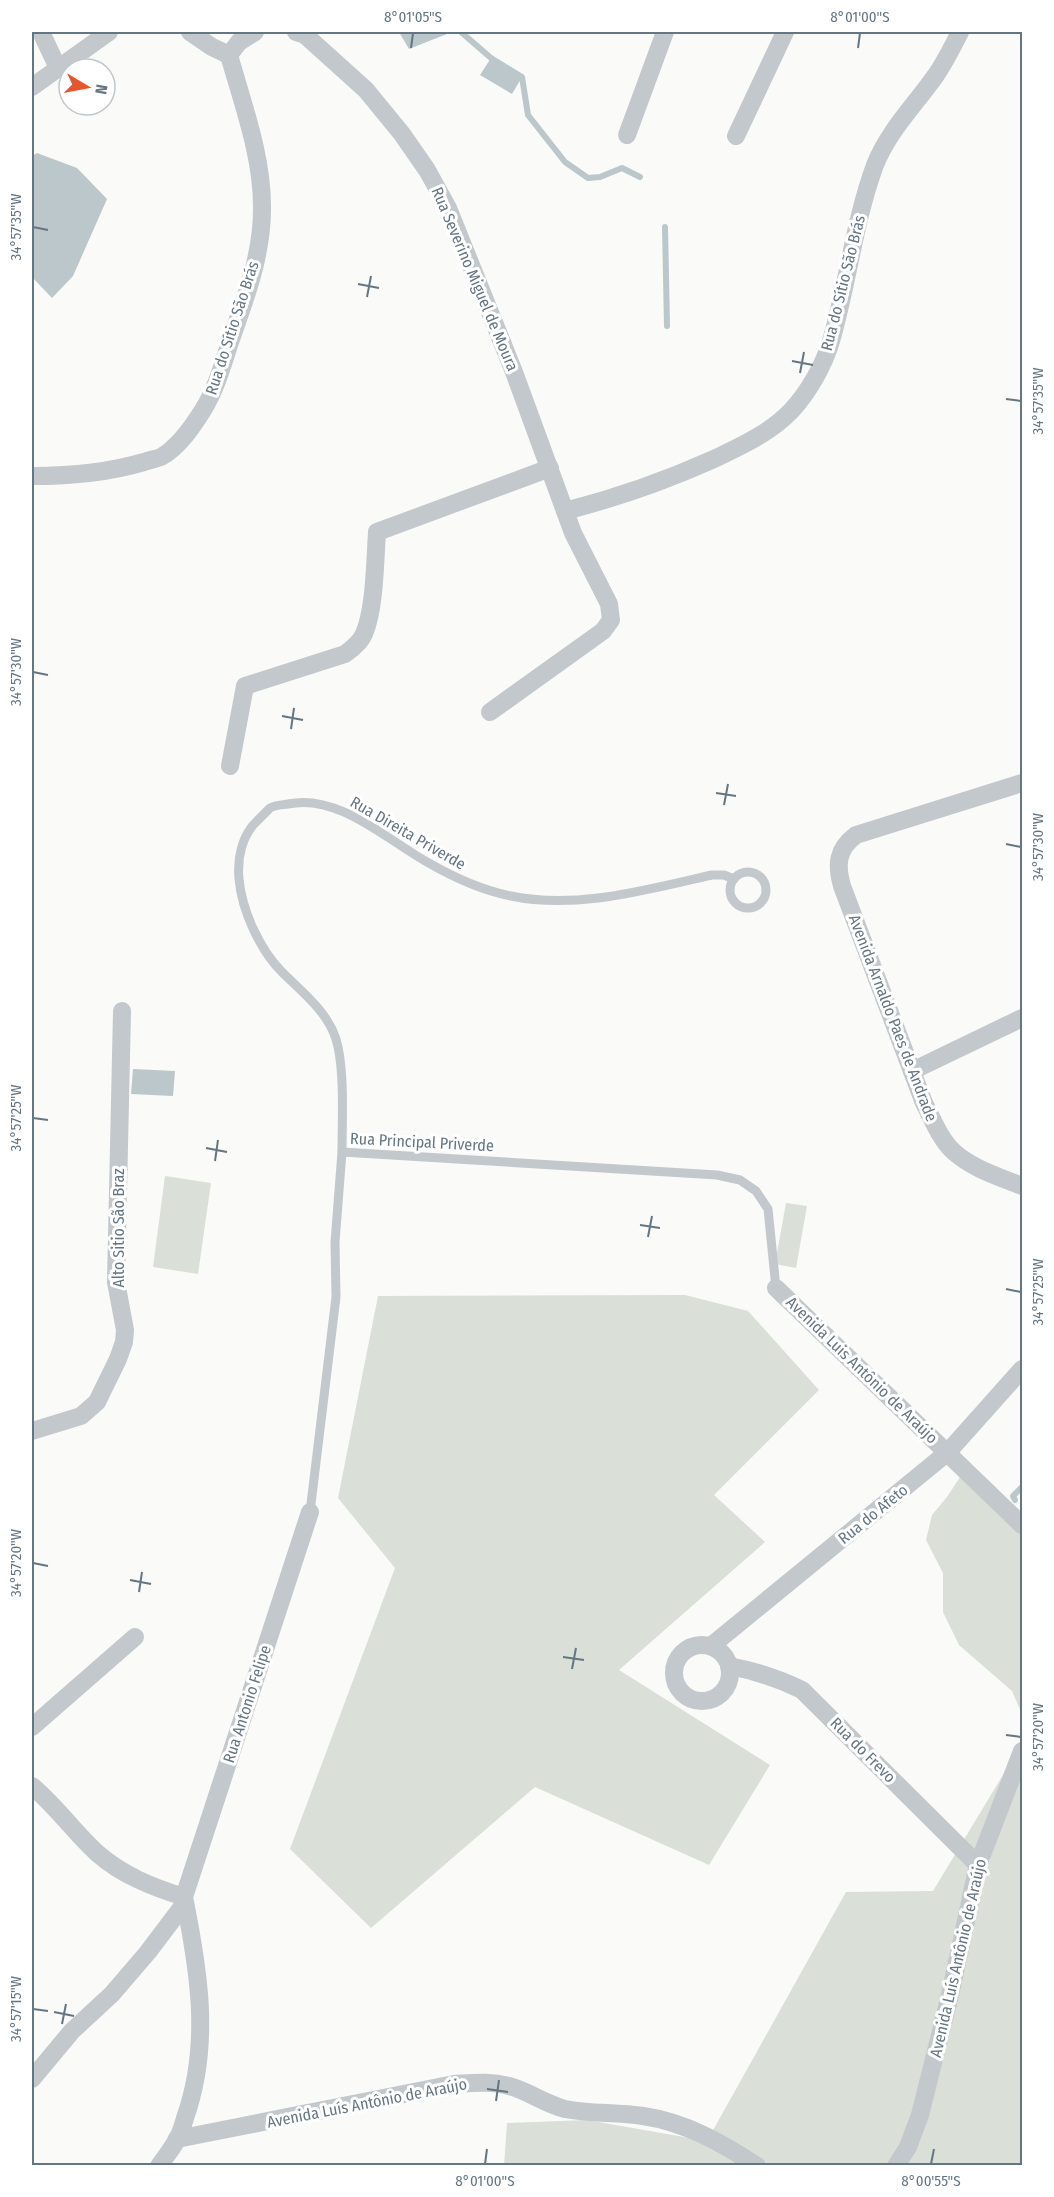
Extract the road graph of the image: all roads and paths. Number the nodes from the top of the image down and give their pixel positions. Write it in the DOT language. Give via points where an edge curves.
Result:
graph roads {
  1 [pos="40,32"];
  2 [pos="109,32"];
  3 [pos="190,32"];
  4 [pos="255,32"];
  5 [pos="296,32"];
  6 [pos="665,32"];
  7 [pos="785,32"];
  8 [pos="960,32"];
  9 [pos="229,55"];
  10 [pos="71,57"];
  11 [pos="57,66"];
  12 [pos="32,87"];
  13 [pos="627,135"];
  14 [pos="736,136"];
  15 [pos="550,468"];
  16 [pos="32,476"];
  17 [pos="564,511"];
  18 [pos="490,712"];
  19 [pos="230,766"];
  20 [pos="1023,783"];
  21 [pos="734,879"];
  22 [pos="122,1011"];
  23 [pos="1023,1018"];
  24 [pos="912,1071"];
  25 [pos="342,1152"];
  26 [pos="1023,1186"];
  27 [pos="776,1288"];
  28 [pos="1023,1368"];
  29 [pos="32,1431"];
  30 [pos="948,1452"];
  31 [pos="310,1512"];
  32 [pos="1023,1524"];
  33 [pos="135,1637"];
  34 [pos="711,1646"];
  35 [pos="729,1666"];
  36 [pos="32,1726"];
  37 [pos="1023,1751"];
  38 [pos="32,1786"];
  39 [pos="978,1865"];
  40 [pos="184,1900"];
  41 [pos="32,2079"];
  42 [pos="177,2139"];
  43 [pos="159,2166"];
  44 [pos="756,2166"];
  45 [pos="896,2166"];
  1 -- 11 [label="street"];
  2 -- 10 [label="street"];
  3 -- 9 [label="street"];
  4 -- 9 [label="street" via="239,42"];
  5 -- 15 [label="street, Rua Severino Miguel de Moura" via="305,35 366,90 427,170 478,280"];
  6 -- 13 [label="street"];
  7 -- 14 [label="street"];
  8 -- 17 [label="street, Rua do Sítio São Brás" via="936,75 887,138 864,198 831,343 810,387 791,411 767,432 677,476"];
  9 -- 16 [label="street, Rua do Sítio São Brás" via="252,138 262,210 245,298 204,408 186,435 161,457 98,473"];
  11 -- 12 [label="street"];
  15 -- 17 [label="street, Rua Severino Miguel de Moura"];
  15 -- 19 [label="street" via="378,532 363,636 345,654 245,686"];
  17 -- 18 [label="street, Rua Severino Miguel de Moura" via="609,604 611,620 603,631"];
  20 -- 24 [label="street, Avenida Arnaldo Paes de Andrade" via="856,835 841,850 838,861 842,886"];
  21 -- 21 [label="lane" via="730,890 734,902 750,909 765,899 766,887 760,876 744,873"];
  21 -- 25 [label="lane, Rua Direita Priverde" via="712,875 582,899 549,901 511,896 468,884 337,809 299,802 272,807 249,828 241,848 239,878 243,905 279,970 325,1017 336,1039"];
  22 -- 29 [label="street, Alto Sitio São Braz" via="116,1282 124,1342 97,1402 81,1416"];
  23 -- 24 [label="street"];
  24 -- 26 [label="street, Avenida Arnaldo Paes de Andrade" via="938,1131 953,1151 973,1165"];
  25 -- 27 [label="lane, Rua Principal Priverde" via="717,1175 740,1180 756,1191 768,1209"];
  25 -- 31 [label="lane, Rua Principal Priverde" via="335,1242 336,1297"];
  27 -- 30 [label="street, Avenida Luis Antônio de Araújo"];
  28 -- 30 [label="street, Rua do Afeto"];
  30 -- 32 [label="street"];
  30 -- 34 [label="street, Rua do Afeto"];
  31 -- 40 [label="street, Rua Antonio Felipe"];
  33 -- 36 [label="street"];
  34 -- 35 [label="street" via="719,1650"];
  34 -- 35 [label="street, Rua do Afeto" via="692,1647 678,1659 675,1677 683,1693 699,1701 716,1697 728,1684"];
  35 -- 39 [label="street, Rua do Frevo" via="758,1671 802,1690"];
  37 -- 39 [label="street, Avenida Luís Antônio de Araújo"];
  38 -- 40 [label="street" via="107,1860 126,1874"];
  39 -- 45 [label="street, Avenida Luís Antônio de Araújo" via="920,2115"];
  40 -- 41 [label="street" via="148,1952"];
  40 -- 42 [label="street" via="201,2005 200,2052 192,2099"];
  42 -- 43 [label="street"];
  42 -- 44 [label="street, Avenida Luís Antônio de Araújo" via="454,2084 494,2082 566,2109 672,2122 717,2142"];
}
